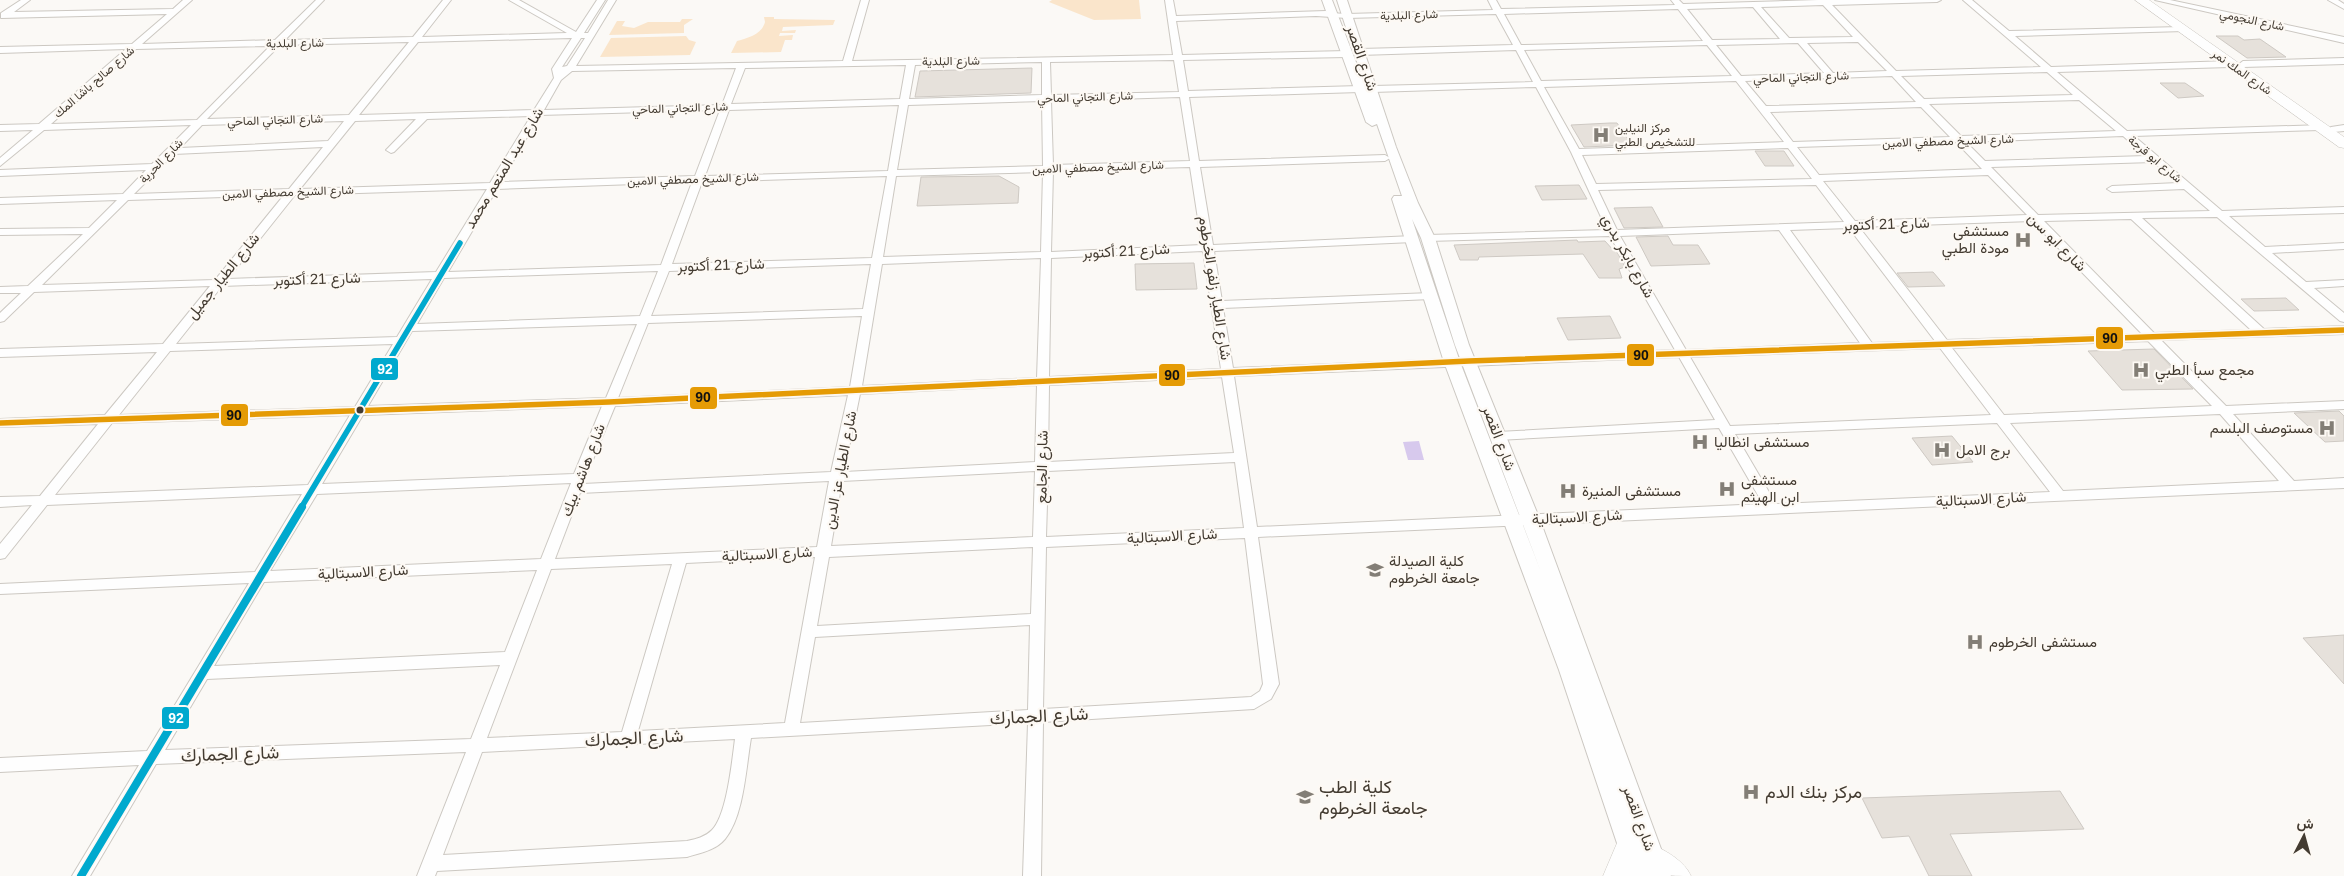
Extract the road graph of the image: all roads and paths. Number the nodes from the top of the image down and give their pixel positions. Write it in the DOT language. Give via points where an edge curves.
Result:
graph roads {
  1 [pos="26,0"];
  2 [pos="188,0"];
  3 [pos="320,0"];
  4 [pos="447,0"];
  5 [pos="513,0"];
  6 [pos="601,0"];
  7 [pos="612,0"];
  8 [pos="865,0"];
  9 [pos="1169,0"];
  10 [pos="1327,0"];
  11 [pos="1342,0"];
  12 [pos="1937,0"];
  13 [pos="1967,0"];
  14 [pos="2141,0"];
  15 [pos="2151,0"];
  16 [pos="2159,0"];
  17 [pos="2332,0"];
  18 [pos="1823,1"];
  19 [pos="1520,3"];
  20 [pos="1677,4"];
  21 [pos="1755,5"];
  22 [pos="2344,7"];
  23 [pos="1499,8"];
  24 [pos="175,11"];
  25 [pos="1346,14"];
  26 [pos="2,15"];
  27 [pos="1327,15"];
  28 [pos="1171,19"];
  29 [pos="2181,29"];
  30 [pos="2008,34"];
  31 [pos="576,35"];
  32 [pos="590,35"];
  33 [pos="1860,39"];
  34 [pos="414,40"];
  35 [pos="1800,40"];
  36 [pos="2344,40"];
  37 [pos="1787,41"];
  38 [pos="279,43"];
  39 [pos="1708,43"];
  40 [pos="134,47"];
  41 [pos="1518,49"];
  42 [pos="0,50"];
  43 [pos="1360,52"];
  44 [pos="1347,54"];
  45 [pos="1178,56"];
  46 [pos="1046,59"];
  47 [pos="2344,61"];
  48 [pos="911,62"];
  49 [pos="847,63"];
  50 [pos="2236,64"];
  51 [pos="741,66"];
  52 [pos="570,69"];
  53 [pos="2049,69"];
  54 [pos="557,74"];
  55 [pos="1894,74"];
  56 [pos="1831,76"];
  57 [pos="1739,79"];
  58 [pos="1538,84"];
  59 [pos="1366,89"];
  60 [pos="1184,94"];
  61 [pos="2082,97"];
  62 [pos="1046,98"];
  63 [pos="904,102"];
  64 [pos="1922,103"];
  65 [pos="725,107"];
  66 [pos="1763,109"];
  67 [pos="538,113"];
  68 [pos="425,116"];
  69 [pos="353,118"];
  70 [pos="197,122"];
  71 [pos="42,127"];
  72 [pos="2320,127"];
  73 [pos="0,128"];
  74 [pos="2341,131"];
  75 [pos="2126,135"];
  76 [pos="1958,140"];
  77 [pos="331,144"];
  78 [pos="2344,144"];
  79 [pos="1790,146"];
  80 [pos="391,150"];
  81 [pos="170,151"];
  82 [pos="1576,152"];
  83 [pos="1385,158"];
  84 [pos="2155,159"];
  85 [pos="0,163"];
  86 [pos="1196,164"];
  87 [pos="155,167"];
  88 [pos="1048,168"];
  89 [pos="1985,168"];
  90 [pos="0,172"];
  91 [pos="892,173"];
  92 [pos="698,179"];
  93 [pos="1818,180"];
  94 [pos="494,186"];
  95 [pos="2187,186"];
  96 [pos="1591,187"];
  97 [pos="2112,189"];
  98 [pos="292,192"];
  99 [pos="126,197"];
  100 [pos="0,200"];
  101 [pos="2344,210"];
  102 [pos="2221,215"];
  103 [pos="2135,217"];
  104 [pos="2034,218"];
  105 [pos="1851,225"];
  106 [pos="1783,228"];
  107 [pos="92,231"];
  108 [pos="0,232"];
  109 [pos="1614,234"];
  110 [pos="1420,239"];
  111 [pos="2344,246"];
  112 [pos="1207,248"];
  113 [pos="2263,250"];
  114 [pos="1045,255"];
  115 [pos="877,260"];
  116 [pos="666,266"];
  117 [pos="441,274"];
  118 [pos="218,282"];
  119 [pos="2344,282"];
  120 [pos="2304,285"];
  121 [pos="30,289"];
  122 [pos="0,290"];
  123 [pos="1431,296"];
  124 [pos="1217,305"];
  125 [pos="868,312"];
  126 [pos="2344,319"];
  127 [pos="0,320"];
  128 [pos="643,321"];
  129 [pos="409,328"];
  130 [pos="2344,330"];
  131 [pos="2261,333"];
  132 [pos="2151,337"];
  133 [pos="402,340"];
  134 [pos="1945,343"];
  135 [pos="1868,346"];
  136 [pos="165,348"];
  137 [pos="0,353"];
  138 [pos="1684,354"];
  139 [pos="1460,361"];
  140 [pos="1228,374"];
  141 [pos="1044,382"];
  142 [pos="855,391"];
  143 [pos="609,402"];
  144 [pos="2344,405"];
  145 [pos="360,409"];
  146 [pos="2223,410"];
  147 [pos="2001,418"];
  148 [pos="109,420"];
  149 [pos="0,423"];
  150 [pos="1726,427"];
  151 [pos="1498,436"];
  152 [pos="1241,457"];
  153 [pos="1042,468"];
  154 [pos="837,475"];
  155 [pos="577,483"];
  156 [pos="2344,483"];
  157 [pos="2290,485"];
  158 [pos="313,488"];
  159 [pos="2060,496"];
  160 [pos="44,500"];
  161 [pos="0,502"];
  162 [pos="1772,508"];
  163 [pos="1522,520"];
  164 [pos="1252,532"];
  165 [pos="1040,542"];
  166 [pos="824,552"];
  167 [pos="0,554"];
  168 [pos="681,558"];
  169 [pos="548,564"];
  170 [pos="260,577"];
  171 [pos="0,589"];
  172 [pos="1039,619"];
  173 [pos="808,632"];
  174 [pos="511,658"];
  175 [pos="202,673"];
  176 [pos="1266,695"];
  177 [pos="1035,716"];
  178 [pos="791,731"];
  179 [pos="744,733"];
  180 [pos="628,738"];
  181 [pos="478,745"];
  182 [pos="152,756"];
  183 [pos="0,765"];
  184 [pos="1629,844"];
  185 [pos="429,869"];
  186 [pos="1651,870"];
  187 [pos="81,876"];
  188 [pos="1032,876"];
  189 [pos="1616,876"];
  190 [pos="1678,876"];
  1 -- 26 [label="street"];
  2 -- 24 [label="street, شارع صالح باشا المك"];
  3 -- 38 [label="street, شارع الحرية"];
  4 -- 34 [label="street, شارع الطيار جميل"];
  5 -- 31 [label="street"];
  6 -- 31 [label="street, شارع عبد المنعم محمد"];
  7 -- 32 [label="street"];
  8 -- 49 [label="street"];
  9 -- 28 [label="street, شارع الطيار زلفو الخرطوم"];
  10 -- 27 [label="main road, شارع القصر"];
  11 -- 25 [label="main road, شارع القصر"];
  12 -- 18 [label="street, شارع البلدية"];
  13 -- 30 [label="street, شارع ابو قرجة"];
  14 -- 29 [label="highway, شارع المك نمر"];
  15 -- 50 [label="highway, شارع المك نمر"];
  16 -- 36 [label="street, شارع النجومي"];
  17 -- 22 [label="street"];
  18 -- 21 [label="street, شارع البلدية"];
  18 -- 33 [label="street, شارع ابو سن"];
  19 -- 23 [label="street"];
  20 -- 21 [label="street, شارع البلدية"];
  20 -- 23 [label="street, شارع البلدية"];
  20 -- 39 [label="street"];
  21 -- 37 [label="street"];
  23 -- 25 [label="street, شارع البلدية"];
  23 -- 41 [label="street, شارع بابكر بدري"];
  24 -- 26 [label="street"];
  24 -- 40 [label="street, شارع صالح باشا المك"];
  25 -- 27 [label="street, شارع البلدية"];
  25 -- 43 [label="main road, شارع القصر"];
  27 -- 28 [label="street, شارع البلدية"];
  27 -- 44 [label="main road, شارع القصر"];
  28 -- 45 [label="street, شارع الطيار زلفو الخرطوم"];
  29 -- 30 [label="street"];
  29 -- 50 [label="highway, شارع المك نمر"];
  30 -- 53 [label="street, شارع ابو قرجة"];
  31 -- 32 [label="street, شارع البلدية"];
  31 -- 34 [label="street, شارع البلدية"];
  31 -- 54 [label="street, شارع عبد المنعم محمد"];
  32 -- 52 [label="street"];
  33 -- 35 [label="street"];
  33 -- 55 [label="street, شارع ابو سن"];
  34 -- 38 [label="street, شارع البلدية"];
  34 -- 69 [label="street, شارع الطيار جميل"];
  35 -- 37 [label="street"];
  35 -- 56 [label="street"];
  37 -- 39 [label="street"];
  38 -- 40 [label="street, شارع البلدية"];
  38 -- 70 [label="street, شارع الحرية"];
  39 -- 41 [label="street"];
  39 -- 57 [label="street"];
  40 -- 42 [label="street, شارع البلدية"];
  40 -- 71 [label="street, شارع صالح باشا المك"];
  41 -- 43 [label="street"];
  41 -- 58 [label="street, شارع بابكر بدري"];
  43 -- 59 [label="main road, شارع القصر"];
  44 -- 45 [label="street, شارع البلدية"];
  44 -- 59 [label="main road, شارع القصر"];
  45 -- 46 [label="street, شارع البلدية"];
  45 -- 60 [label="street, شارع الطيار زلفو الخرطوم"];
  46 -- 48 [label="street, شارع البلدية"];
  46 -- 62 [label="street, شارع الجامع"];
  47 -- 50 [label="street, شارع التجاني الماحي"];
  48 -- 49 [label="street, شارع البلدية"];
  48 -- 63 [label="street, شارع الطيار عز الدين"];
  49 -- 51 [label="street, شارع البلدية"];
  50 -- 53 [label="street, شارع التجاني الماحي"];
  50 -- 72 [label="highway, شارع المك نمر"];
  50 -- 74 [label="highway, شارع المك نمر"];
  51 -- 52 [label="street, شارع البلدية"];
  51 -- 65 [label="street, شارع هاشم بيك"];
  52 -- 54 [label="street, شارع البلدية"];
  53 -- 55 [label="street, شارع التجاني الماحي"];
  53 -- 61 [label="street, شارع ابو قرجة"];
  54 -- 67 [label="street, شارع عبد المنعم محمد"];
  55 -- 56 [label="street, شارع التجاني الماحي"];
  55 -- 64 [label="street, شارع ابو سن"];
  56 -- 57 [label="street, شارع التجاني الماحي"];
  57 -- 58 [label="street, شارع التجاني الماحي"];
  57 -- 66 [label="street"];
  58 -- 59 [label="street, شارع التجاني الماحي"];
  58 -- 82 [label="street, شارع بابكر بدري"];
  59 -- 60 [label="street, شارع التجاني الماحي"];
  59 -- 83 [label="main road, شارع القصر"];
  59 -- 110 [label="main road, شارع القصر" via="1411,203"];
  60 -- 62 [label="street, شارع التجاني الماحي"];
  60 -- 86 [label="street, شارع الطيار زلفو الخرطوم"];
  61 -- 64 [label="street"];
  61 -- 75 [label="street, شارع ابو قرجة"];
  62 -- 63 [label="street, شارع التجاني الماحي"];
  62 -- 88 [label="street, شارع الجامع"];
  63 -- 65 [label="street, شارع التجاني الماحي"];
  63 -- 91 [label="street, شارع الطيار عز الدين"];
  64 -- 66 [label="street"];
  64 -- 76 [label="street, شارع ابو سن"];
  65 -- 67 [label="street, شارع التجاني الماحي"];
  65 -- 92 [label="street, شارع هاشم بيك"];
  66 -- 79 [label="street"];
  67 -- 68 [label="street, شارع التجاني الماحي"];
  67 -- 94 [label="street, شارع عبد المنعم محمد"];
  68 -- 69 [label="street, شارع التجاني الماحي"];
  68 -- 80 [label="street"];
  69 -- 70 [label="street, شارع التجاني الماحي"];
  69 -- 77 [label="street, شارع الطيار جميل"];
  70 -- 71 [label="street, شارع التجاني الماحي"];
  70 -- 81 [label="street, شارع الحرية"];
  71 -- 73 [label="street, شارع التجاني الماحي"];
  71 -- 85 [label="street, شارع صالح باشا المك"];
  72 -- 75 [label="street, شارع الشيخ مصطفي الامين"];
  72 -- 78 [label="highway, شارع المك نمر"];
  75 -- 76 [label="street, شارع الشيخ مصطفي الامين"];
  75 -- 84 [label="street, شارع ابو قرجة"];
  76 -- 79 [label="street, شارع الشيخ مصطفي الامين"];
  76 -- 89 [label="street, شارع ابو سن"];
  77 -- 81 [label="street"];
  77 -- 98 [label="street, شارع الطيار جميل"];
  79 -- 82 [label="street, شارع الشيخ مصطفي الامين"];
  79 -- 93 [label="street"];
  81 -- 87 [label="street, شارع الحرية"];
  82 -- 96 [label="street, شارع بابكر بدري"];
  83 -- 86 [label="street, شارع الشيخ مصطفي الامين"];
  83 -- 110 [label="main road, شارع القصر"];
  84 -- 89 [label="street"];
  84 -- 95 [label="street, شارع ابو قرجة"];
  86 -- 88 [label="street, شارع الشيخ مصطفي الامين"];
  86 -- 112 [label="street, شارع الطيار زلفو الخرطوم"];
  87 -- 90 [label="street"];
  87 -- 99 [label="street, شارع الحرية"];
  88 -- 91 [label="street, شارع الشيخ مصطفي الامين"];
  88 -- 114 [label="street, شارع الجامع"];
  89 -- 93 [label="street"];
  89 -- 104 [label="street, شارع ابو سن"];
  91 -- 92 [label="street, شارع الشيخ مصطفي الامين"];
  91 -- 115 [label="street, شارع الطيار عز الدين"];
  92 -- 94 [label="street, شارع الشيخ مصطفي الامين"];
  92 -- 116 [label="street, شارع هاشم بيك"];
  93 -- 96 [label="street"];
  93 -- 105 [label="street"];
  94 -- 98 [label="street, شارع الشيخ مصطفي الامين"];
  94 -- 117 [label="street, شارع عبد المنعم محمد"];
  95 -- 97 [label="street"];
  95 -- 102 [label="street, شارع ابو قرجة"];
  96 -- 109 [label="street, شارع بابكر بدري"];
  98 -- 99 [label="street, شارع الشيخ مصطفي الامين"];
  98 -- 118 [label="street, شارع الطيار جميل"];
  99 -- 100 [label="street, شارع الشيخ مصطفي الامين"];
  99 -- 107 [label="street, شارع الحرية"];
  101 -- 102 [label="street, شارع 21 أكتوبر"];
  102 -- 103 [label="street, شارع 21 أكتوبر"];
  102 -- 113 [label="street, شارع ابو قرجة"];
  103 -- 104 [label="street, شارع 21 أكتوبر"];
  103 -- 131 [label="street"];
  104 -- 105 [label="street, شارع 21 أكتوبر"];
  104 -- 132 [label="street, شارع ابو سن"];
  105 -- 106 [label="street, شارع 21 أكتوبر"];
  105 -- 134 [label="street"];
  106 -- 109 [label="street, شارع 21 أكتوبر"];
  106 -- 135 [label="street"];
  107 -- 108 [label="street"];
  107 -- 121 [label="street, شارع الحرية"];
  109 -- 110 [label="street, شارع 21 أكتوبر"];
  109 -- 138 [label="street, شارع بابكر بدري"];
  110 -- 112 [label="street, شارع 21 أكتوبر"];
  110 -- 123 [label="main road, شارع القصر"];
  110 -- 139 [label="main road, شارع القصر" via="1444,293"];
  111 -- 113 [label="street"];
  112 -- 114 [label="street, شارع 21 أكتوبر"];
  112 -- 124 [label="street, شارع الطيار زلفو الخرطوم"];
  113 -- 120 [label="street, شارع ابو قرجة"];
  114 -- 115 [label="street, شارع 21 أكتوبر"];
  114 -- 141 [label="street, شارع الجامع"];
  115 -- 116 [label="street, شارع 21 أكتوبر"];
  115 -- 125 [label="street, شارع الطيار عز الدين"];
  116 -- 117 [label="street, شارع 21 أكتوبر"];
  116 -- 128 [label="street, شارع هاشم بيك"];
  117 -- 118 [label="street, شارع 21 أكتوبر"];
  117 -- 129 [label="street, شارع عبد المنعم محمد"];
  118 -- 121 [label="street, شارع 21 أكتوبر"];
  118 -- 136 [label="street, شارع الطيار جميل"];
  119 -- 120 [label="street"];
  120 -- 126 [label="street, شارع ابو قرجة"];
  121 -- 122 [label="street, شارع 21 أكتوبر"];
  121 -- 127 [label="street, شارع الحرية"];
  123 -- 124 [label="street"];
  123 -- 139 [label="main road, شارع القصر"];
  124 -- 140 [label="street, شارع الطيار زلفو الخرطوم"];
  125 -- 128 [label="street"];
  125 -- 142 [label="street, شارع الطيار عز الدين"];
  128 -- 129 [label="street"];
  128 -- 143 [label="street, شارع هاشم بيك"];
  129 -- 133 [label="street, شارع عبد المنعم محمد"];
  130 -- 131 [label="street"];
  131 -- 132 [label="street"];
  132 -- 134 [label="street"];
  132 -- 146 [label="street, شارع ابو سن"];
  133 -- 136 [label="street"];
  133 -- 145 [label="street, شارع عبد المنعم محمد"];
  134 -- 135 [label="street"];
  134 -- 147 [label="street"];
  135 -- 138 [label="street"];
  136 -- 137 [label="street"];
  136 -- 148 [label="street, شارع الطيار جميل"];
  138 -- 139 [label="street"];
  138 -- 150 [label="street, شارع بابكر بدري"];
  139 -- 140 [label="street"];
  139 -- 151 [label="main road, شارع القصر"];
  139 -- 163 [label="main road, شارع القصر"];
  140 -- 141 [label="street"];
  140 -- 152 [label="street, شارع الطيار زلفو الخرطوم"];
  141 -- 142 [label="street"];
  141 -- 153 [label="street, شارع الجامع"];
  142 -- 143 [label="street"];
  142 -- 154 [label="street, شارع الطيار عز الدين"];
  143 -- 145 [label="street"];
  143 -- 155 [label="street, شارع هاشم بيك"];
  144 -- 146 [label="street"];
  145 -- 148 [label="street"];
  145 -- 158 [label="street, شارع عبد المنعم محمد"];
  146 -- 147 [label="street"];
  146 -- 157 [label="street, شارع ابو سن"];
  147 -- 150 [label="street"];
  147 -- 159 [label="street"];
  148 -- 149 [label="street"];
  148 -- 160 [label="street, شارع الطيار جميل"];
  150 -- 151 [label="street"];
  150 -- 162 [label="street, شارع بابكر بدري"];
  151 -- 163 [label="main road, شارع القصر"];
  152 -- 153 [label="street"];
  152 -- 164 [label="street, شارع الطيار زلفو الخرطوم"];
  153 -- 154 [label="street"];
  153 -- 165 [label="street, شارع الجامع"];
  154 -- 155 [label="street"];
  154 -- 166 [label="street, شارع الطيار عز الدين"];
  155 -- 158 [label="street"];
  155 -- 169 [label="street, شارع هاشم بيك"];
  156 -- 157 [label="street, شارع الاسبتالية"];
  157 -- 159 [label="street, شارع الاسبتالية"];
  158 -- 160 [label="street"];
  158 -- 170 [label="street, شارع عبد المنعم محمد"];
  159 -- 162 [label="street, شارع الاسبتالية"];
  160 -- 161 [label="street"];
  160 -- 167 [label="street, شارع الطيار جميل"];
  162 -- 163 [label="street, شارع الاسبتالية"];
  163 -- 164 [label="street, شارع الاسبتالية"];
  163 -- 184 [label="main road, شارع القصر"];
  163 -- 186 [label="main road, شارع القصر"];
  164 -- 165 [label="street, شارع الاسبتالية"];
  164 -- 176 [label="street, شارع الطيار زلفو الخرطوم" via="1271,684"];
  165 -- 166 [label="street, شارع الاسبتالية"];
  165 -- 172 [label="street, شارع الجامع"];
  166 -- 168 [label="street, شارع الاسبتالية"];
  166 -- 173 [label="street, شارع الطيار عز الدين"];
  168 -- 169 [label="street, شارع الاسبتالية"];
  168 -- 180 [label="street"];
  169 -- 170 [label="street, شارع الاسبتالية"];
  169 -- 174 [label="street, شارع هاشم بيك"];
  170 -- 171 [label="street, شارع الاسبتالية"];
  170 -- 175 [label="street, شارع عبد المنعم محمد"];
  172 -- 173 [label="street"];
  172 -- 177 [label="street, شارع الجامع"];
  173 -- 178 [label="street, شارع الطيار عز الدين"];
  174 -- 175 [label="street"];
  174 -- 181 [label="street, شارع هاشم بيك"];
  175 -- 182 [label="street, شارع عبد المنعم محمد"];
  176 -- 177 [label="street, شارع الجمارك" via="1254,703"];
  177 -- 178 [label="street, شارع الجمارك"];
  177 -- 188 [label="street, شارع الجامع"];
  178 -- 179 [label="street, شارع الجمارك"];
  179 -- 180 [label="street, شارع الجمارك"];
  179 -- 185 [label="street" via="727,820 719,834 705,844 687,849"];
  180 -- 181 [label="street, شارع الجمارك"];
  181 -- 182 [label="street, شارع الجمارك"];
  181 -- 185 [label="street, شارع هاشم بيك"];
  182 -- 183 [label="street, شارع الجمارك"];
  182 -- 187 [label="street, شارع عبد المنعم محمد"];
  184 -- 186 [label="main road, شارع القصر"];
  184 -- 189 [label="highway"];
  186 -- 190 [label="highway"];
}
